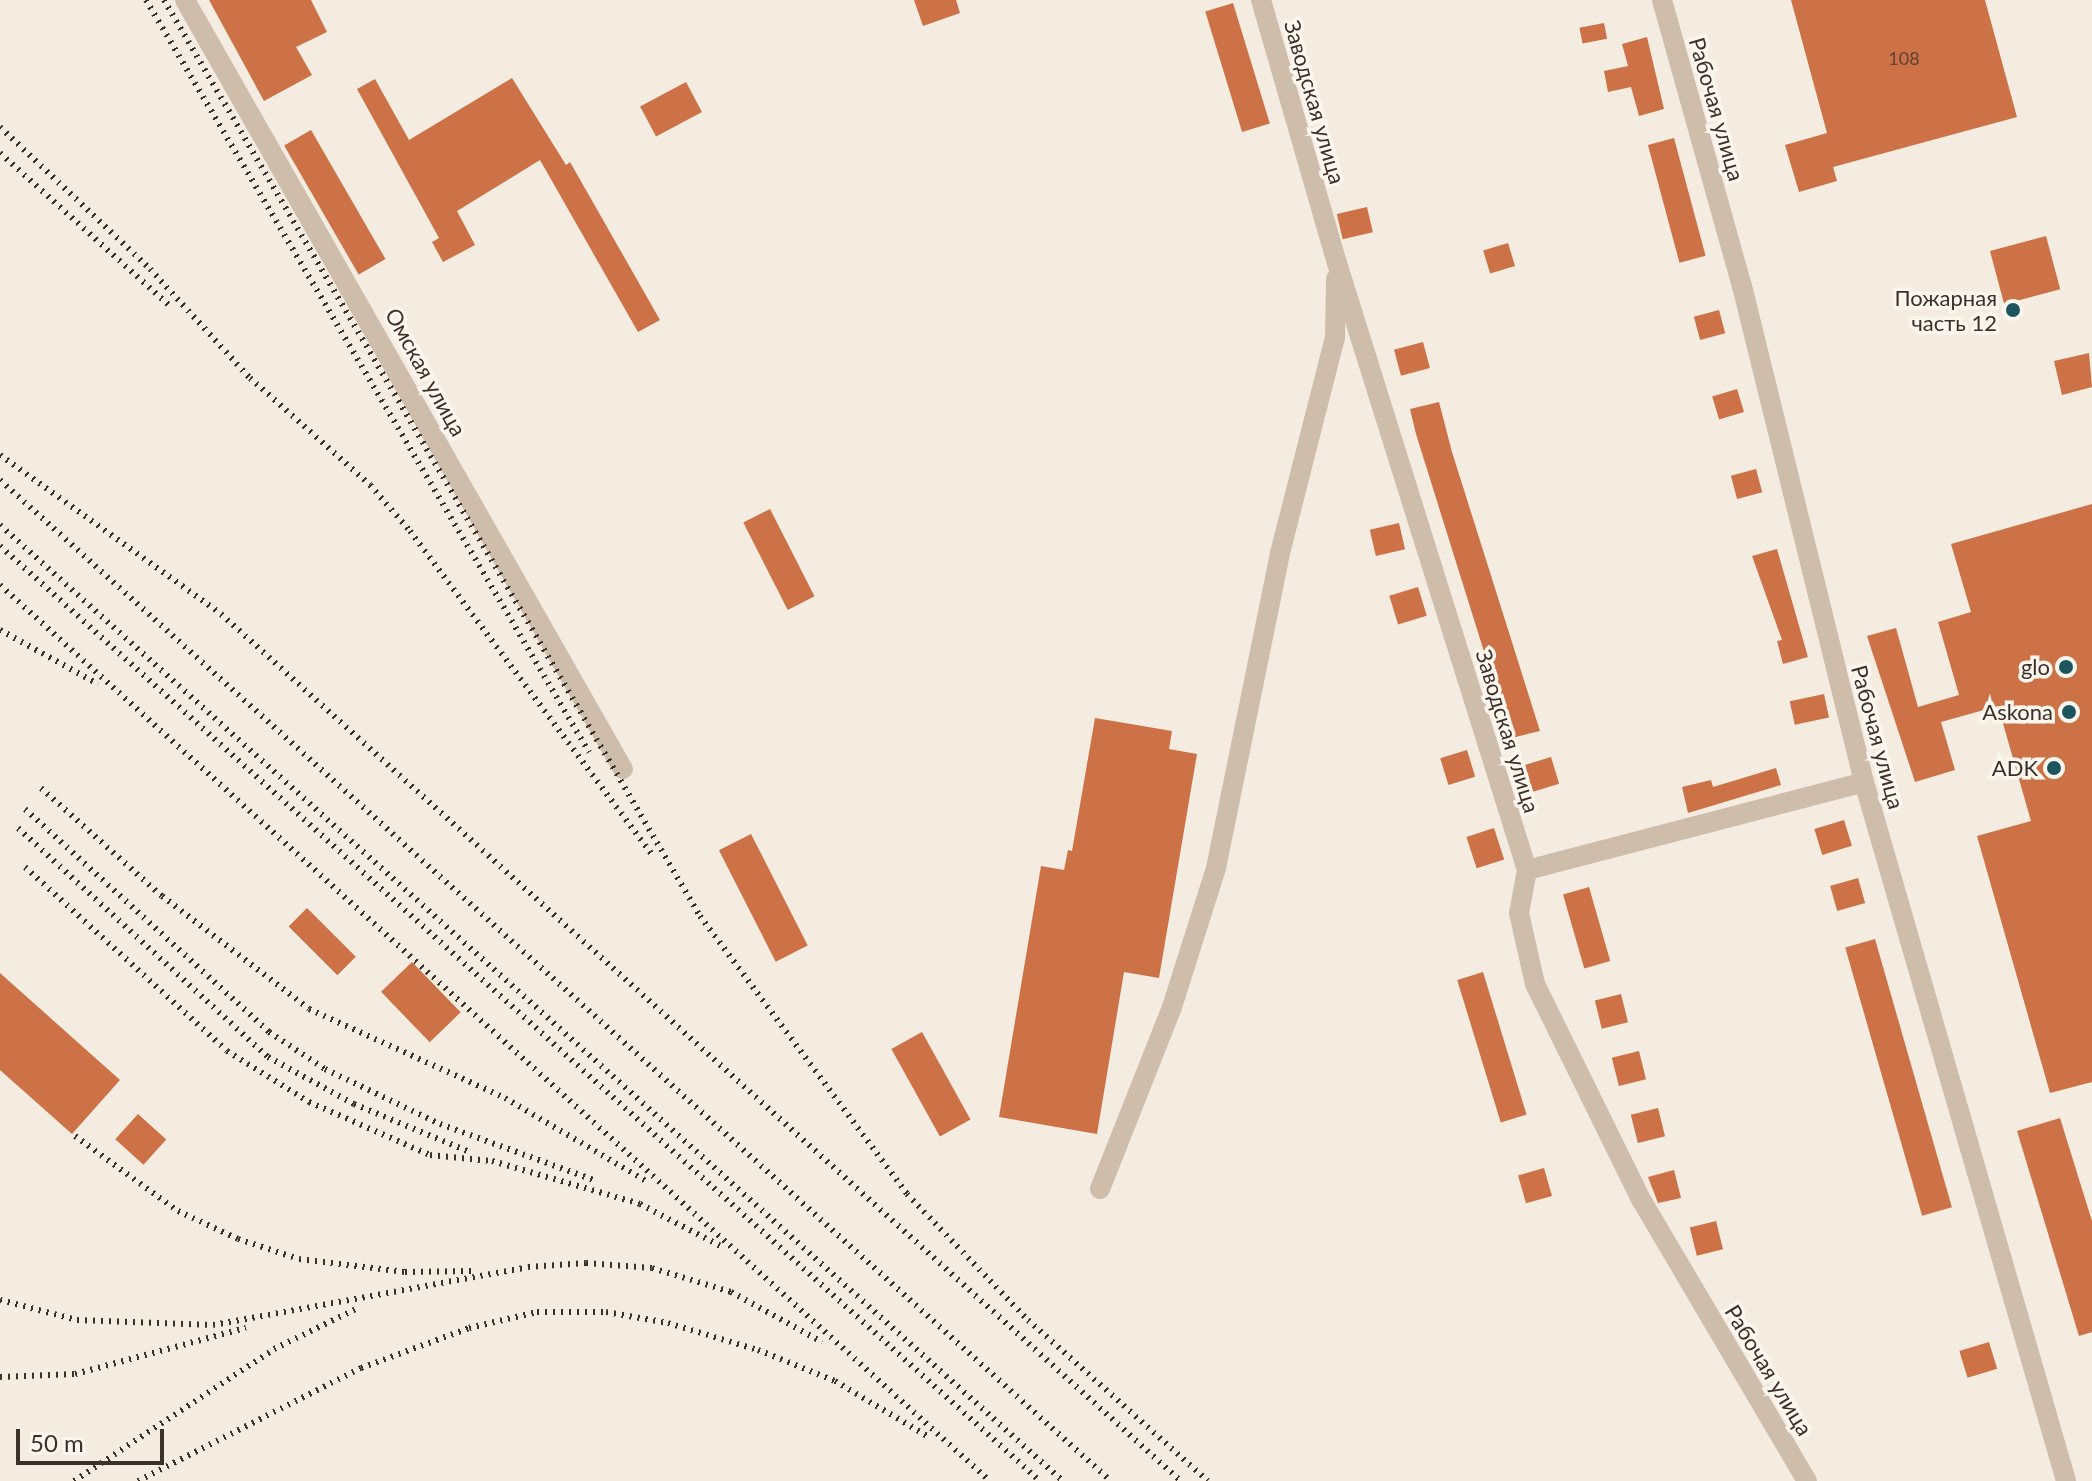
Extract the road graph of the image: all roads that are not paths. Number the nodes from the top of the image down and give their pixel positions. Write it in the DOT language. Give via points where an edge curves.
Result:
graph roads {
  1 [pos="185,0"];
  2 [pos="1261,0"];
  3 [pos="1662,0"];
  4 [pos="1337,263"];
  5 [pos="623,769"];
  6 [pos="1864,782"];
  7 [pos="1527,870"];
  8 [pos="1100,1189"];
  9 [pos="1642,1201"];
  10 [pos="1807,1481"];
  11 [pos="2066,1481"];
  1 -- 5 [label="street, Омская улица"];
  2 -- 4 [label="street, Заводская улица"];
  3 -- 6 [label="street, Рабочая улица" via="1742,286"];
  4 -- 7 [label="street, Заводская улица"];
  4 -- 8 [label="street, Заводская улица" via="1335,338 1280,553 1216,868 1172,1007"];
  6 -- 7 [label="street"];
  6 -- 11 [label="street, Рабочая улица"];
  7 -- 9 [label="street, Заводская улица" via="1519,913 1535,984"];
  9 -- 10 [label="street, Рабочая улица"];
}
